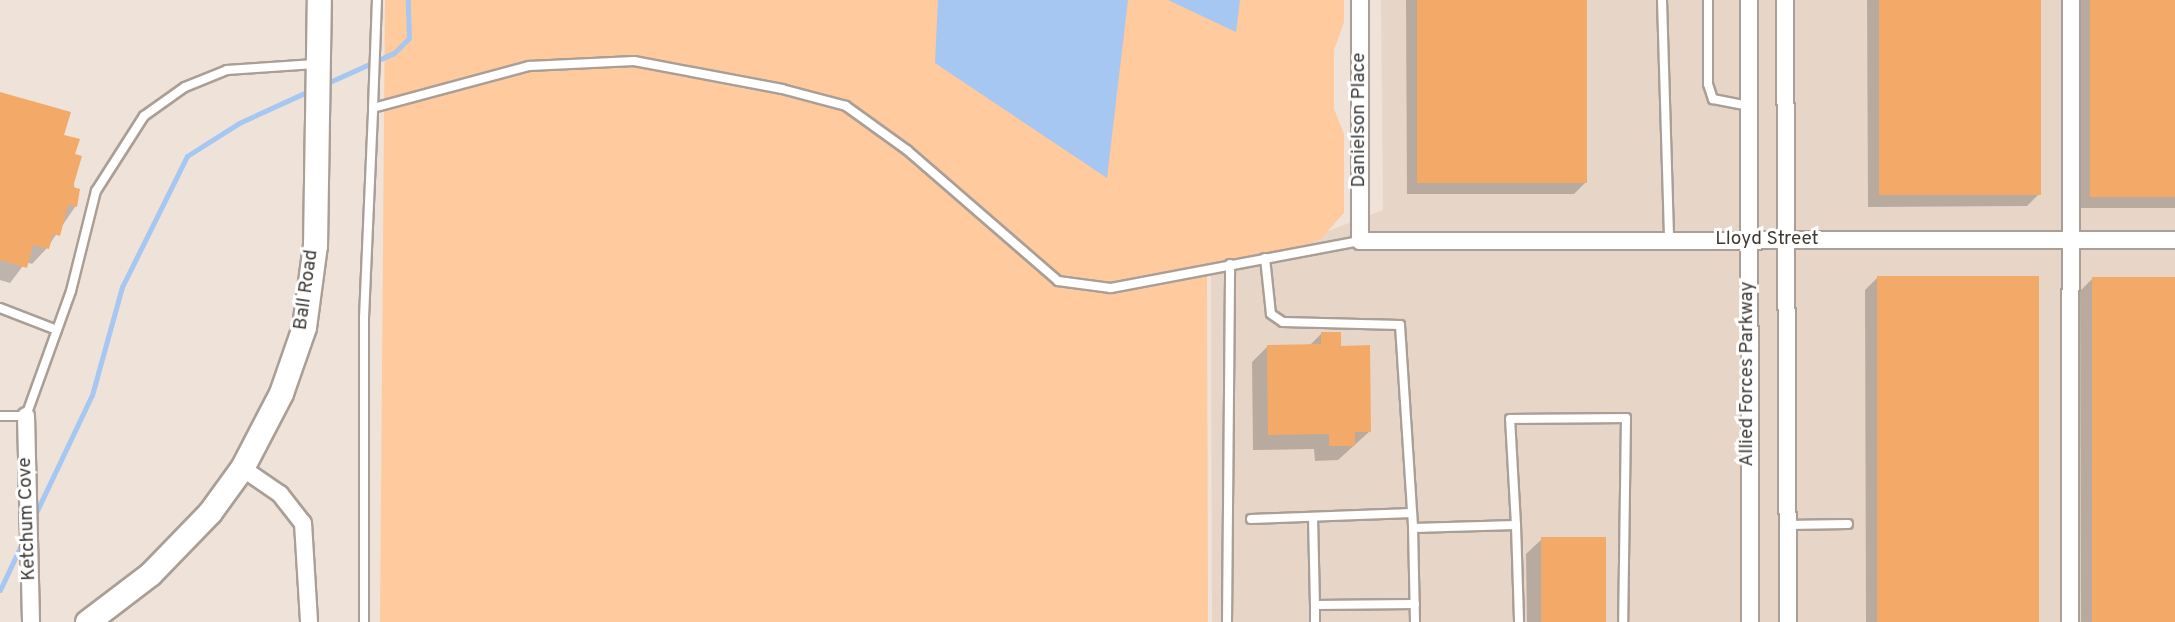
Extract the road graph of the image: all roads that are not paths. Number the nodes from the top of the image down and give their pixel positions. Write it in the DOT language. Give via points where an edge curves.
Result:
graph roads {
  1 [pos="319,0"];
  2 [pos="377,0"];
  3 [pos="1360,0"];
  4 [pos="1662,0"];
  5 [pos="1708,0"];
  6 [pos="1749,0"];
  7 [pos="1785,0"];
  8 [pos="2071,0"];
  9 [pos="318,69"];
  10 [pos="1749,106"];
  11 [pos="373,108"];
  12 [pos="1748,240"];
  13 [pos="1784,240"];
  14 [pos="2071,240"];
  15 [pos="2175,240"];
  16 [pos="1360,241"];
  17 [pos="1669,241"];
  18 [pos="1265,258"];
  19 [pos="1230,264"];
  20 [pos="0,308"];
  21 [pos="57,330"];
  22 [pos="0,416"];
  23 [pos="26,416"];
  24 [pos="242,468"];
  25 [pos="1412,513"];
  26 [pos="1313,517"];
  27 [pos="1251,519"];
  28 [pos="1848,524"];
  29 [pos="1516,525"];
  30 [pos="1787,525"];
  31 [pos="1413,528"];
  32 [pos="1415,604"];
  33 [pos="1315,606"];
  34 [pos="31,622"];
  35 [pos="87,622"];
  36 [pos="309,622"];
  37 [pos="364,622"];
  38 [pos="1227,622"];
  39 [pos="1315,622"];
  40 [pos="1415,622"];
  41 [pos="1519,622"];
  42 [pos="1623,622"];
  43 [pos="1750,622"];
  44 [pos="1788,622"];
  45 [pos="2070,622"];
  1 -- 9 [label="main road, Ball Road"];
  2 -- 11 [label="lane"];
  3 -- 16 [label="street, Danielson Place"];
  4 -- 17 [label="lane"];
  5 -- 10 [label="lane" via="1708,84 1713,99"];
  6 -- 10 [label="street, Allied Forces Parkway"];
  7 -- 13 [label="street, Allied Forces Parkway"];
  8 -- 14 [label="street"];
  9 -- 21 [label="lane" via="227,70 185,87 144,116 96,191"];
  9 -- 24 [label="main road, Ball Road" via="315,245 304,327 281,393"];
  10 -- 12 [label="street, Allied Forces Parkway"];
  11 -- 19 [label="lane" via="529,66 647,63 846,106 906,150 1058,281 1111,288"];
  11 -- 37 [label="lane" via="371,252 364,318"];
  12 -- 13 [label="street, Lloyd Street"];
  12 -- 17 [label="street, Lloyd Street"];
  12 -- 43 [label="street, Allied Forces Parkway"];
  13 -- 14 [label="street, Lloyd Street"];
  13 -- 30 [label="street, Allied Forces Parkway"];
  14 -- 15 [label="street, Lloyd Street"];
  14 -- 45 [label="street"];
  16 -- 17 [label="street, Lloyd Street"];
  16 -- 18 [label="lane"];
  18 -- 19 [label="lane"];
  18 -- 25 [label="lane" via="1271,314 1283,322 1400,325"];
  19 -- 38 [label="lane"];
  20 -- 21 [label="lane"];
  21 -- 23 [label="lane"];
  22 -- 23 [label="lane"];
  23 -- 34 [label="street, Ketchum Cove"];
  24 -- 35 [label="main road, Ball Road" via="184,541"];
  24 -- 36 [label="street" via="280,494 303,523"];
  25 -- 26 [label="lane"];
  25 -- 31 [label="lane"];
  26 -- 27 [label="lane"];
  26 -- 33 [label="lane"];
  28 -- 30 [label="lane"];
  29 -- 31 [label="lane"];
  29 -- 41 [label="lane"];
  29 -- 42 [label="lane" via="1510,419 1626,418"];
  30 -- 44 [label="street, Allied Forces Parkway"];
  31 -- 32 [label="lane"];
  32 -- 33 [label="lane"];
  32 -- 40 [label="lane"];
  33 -- 39 [label="lane"];
}
